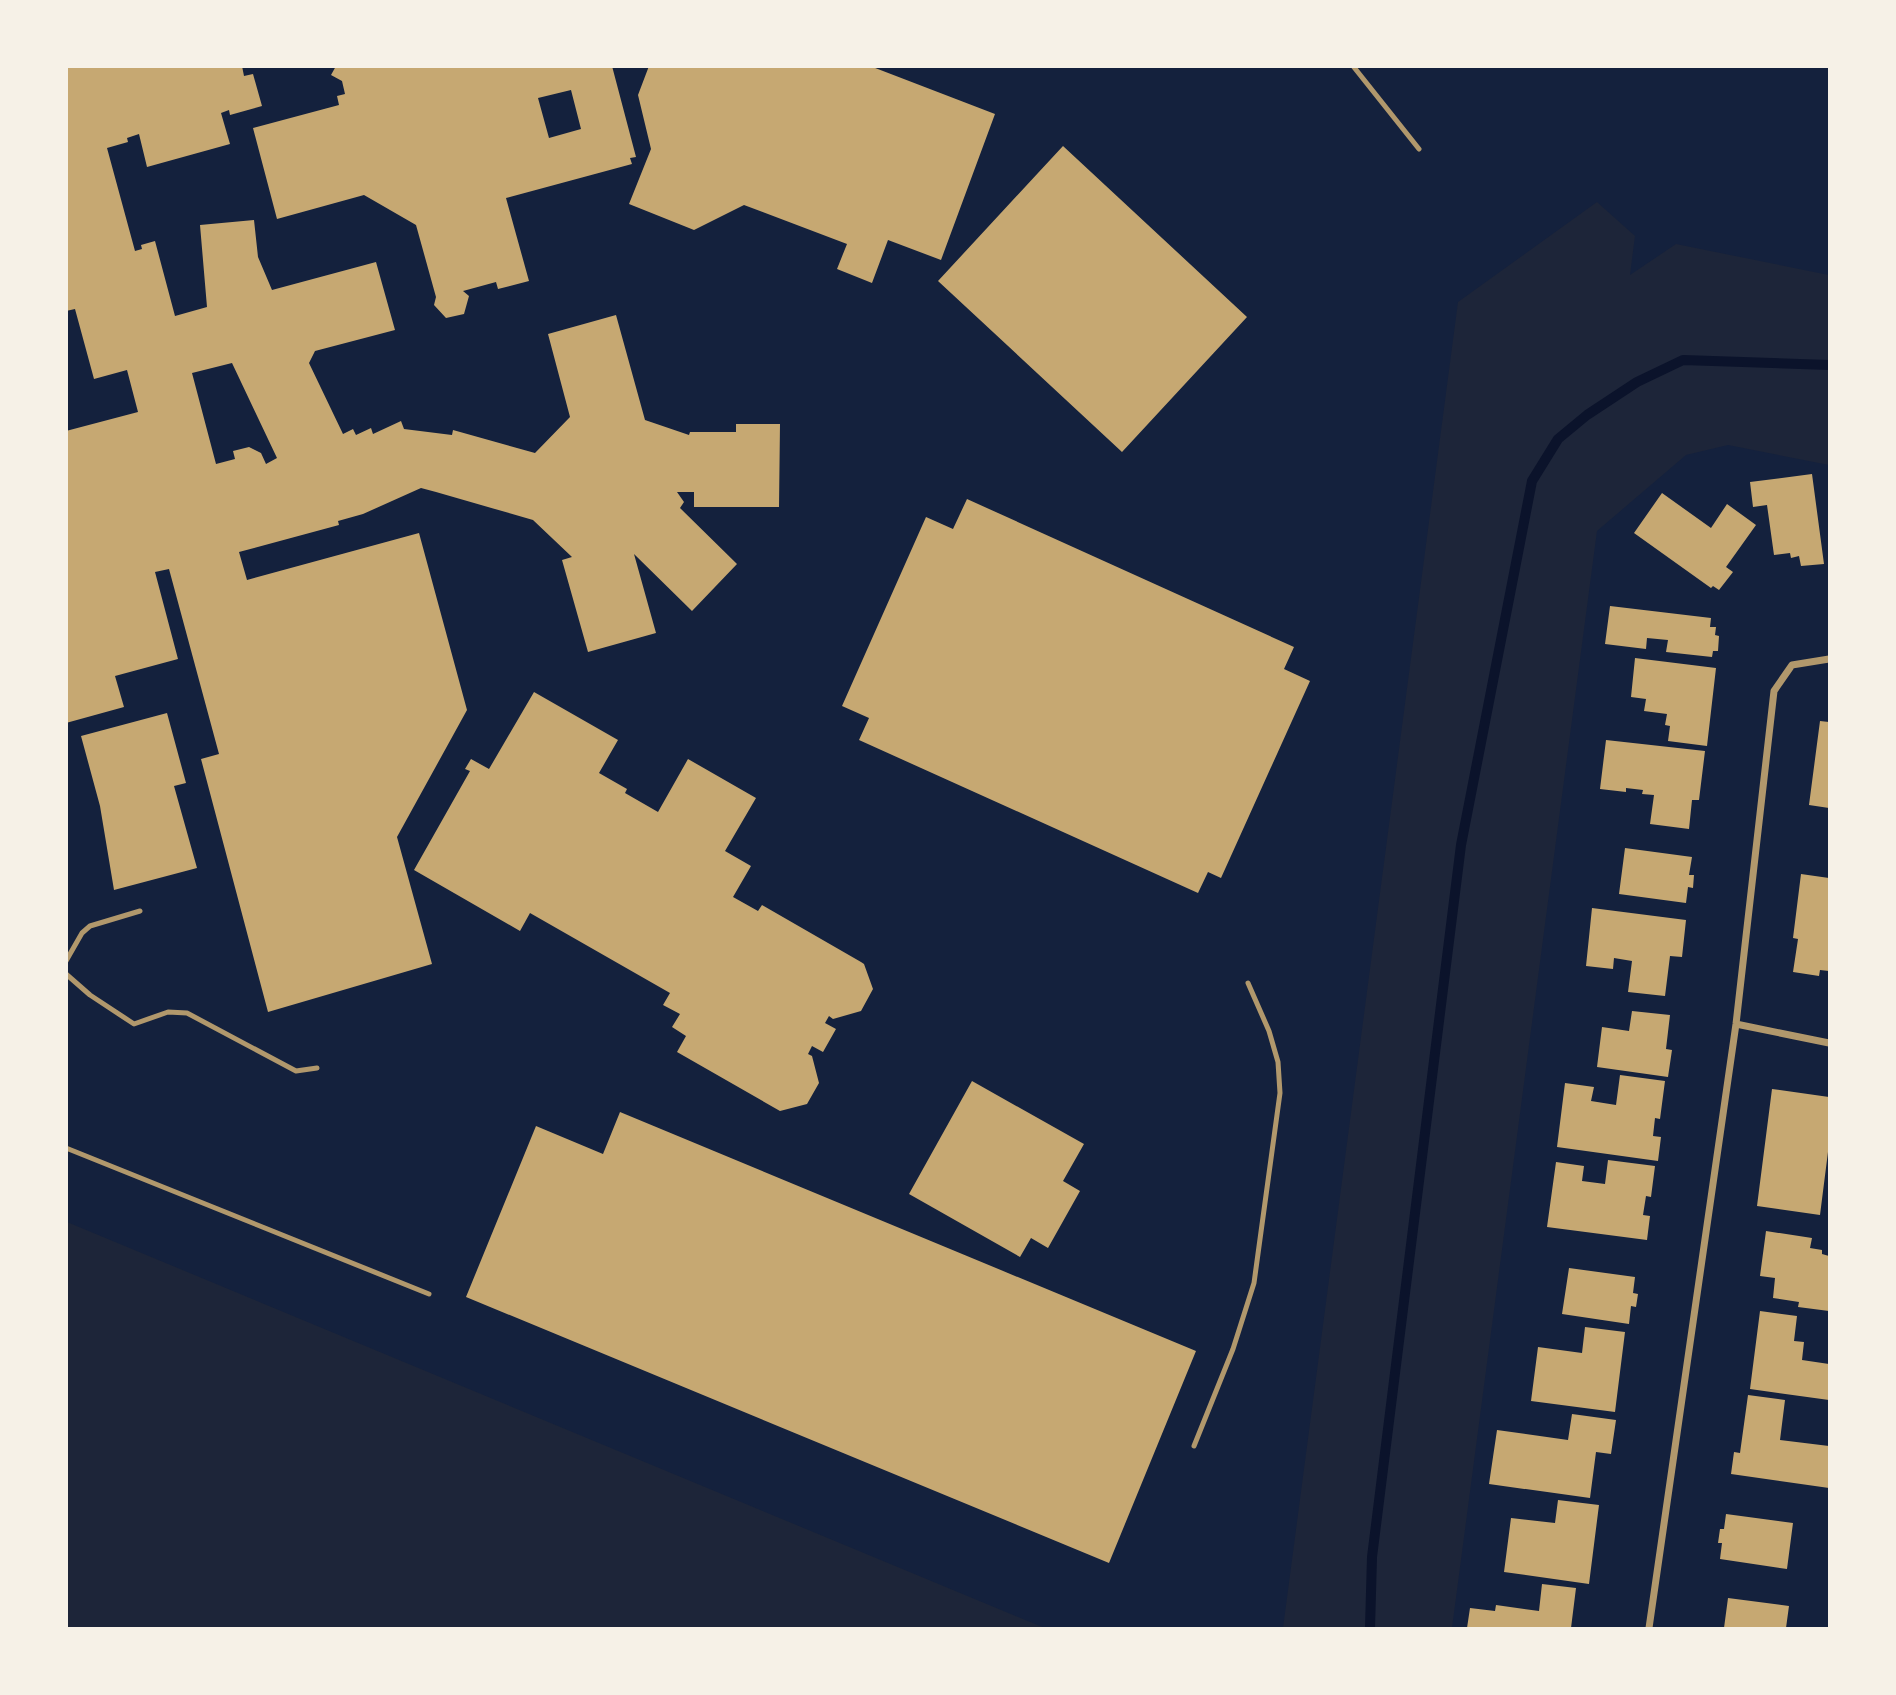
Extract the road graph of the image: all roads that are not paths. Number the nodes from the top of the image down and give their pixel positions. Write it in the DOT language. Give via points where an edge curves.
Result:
graph roads {
  1 [pos="1353,66"];
  2 [pos="1419,149"];
  3 [pos="1829,659"];
  4 [pos="140,911"];
  5 [pos="66,961"];
  6 [pos="66,974"];
  7 [pos="1248,983"];
  8 [pos="1736,1024"];
  9 [pos="1829,1043"];
  10 [pos="317,1068"];
  11 [pos="66,1148"];
  12 [pos="429,1294"];
  13 [pos="1194,1446"];
  14 [pos="1648,1629"];
  1 -- 2 [label="lane"];
  3 -- 8 [label="street" via="1792,664 1774,691"];
  4 -- 5 [label="lane" via="90,926"];
  6 -- 10 [label="lane" via="134,1024 168,1012 187,1013 296,1071"];
  7 -- 13 [label="lane" via="1275,1051 1280,1093 1254,1283"];
  8 -- 9 [label="street"];
  8 -- 14 [label="street"];
  11 -- 12 [label="lane"];
}
